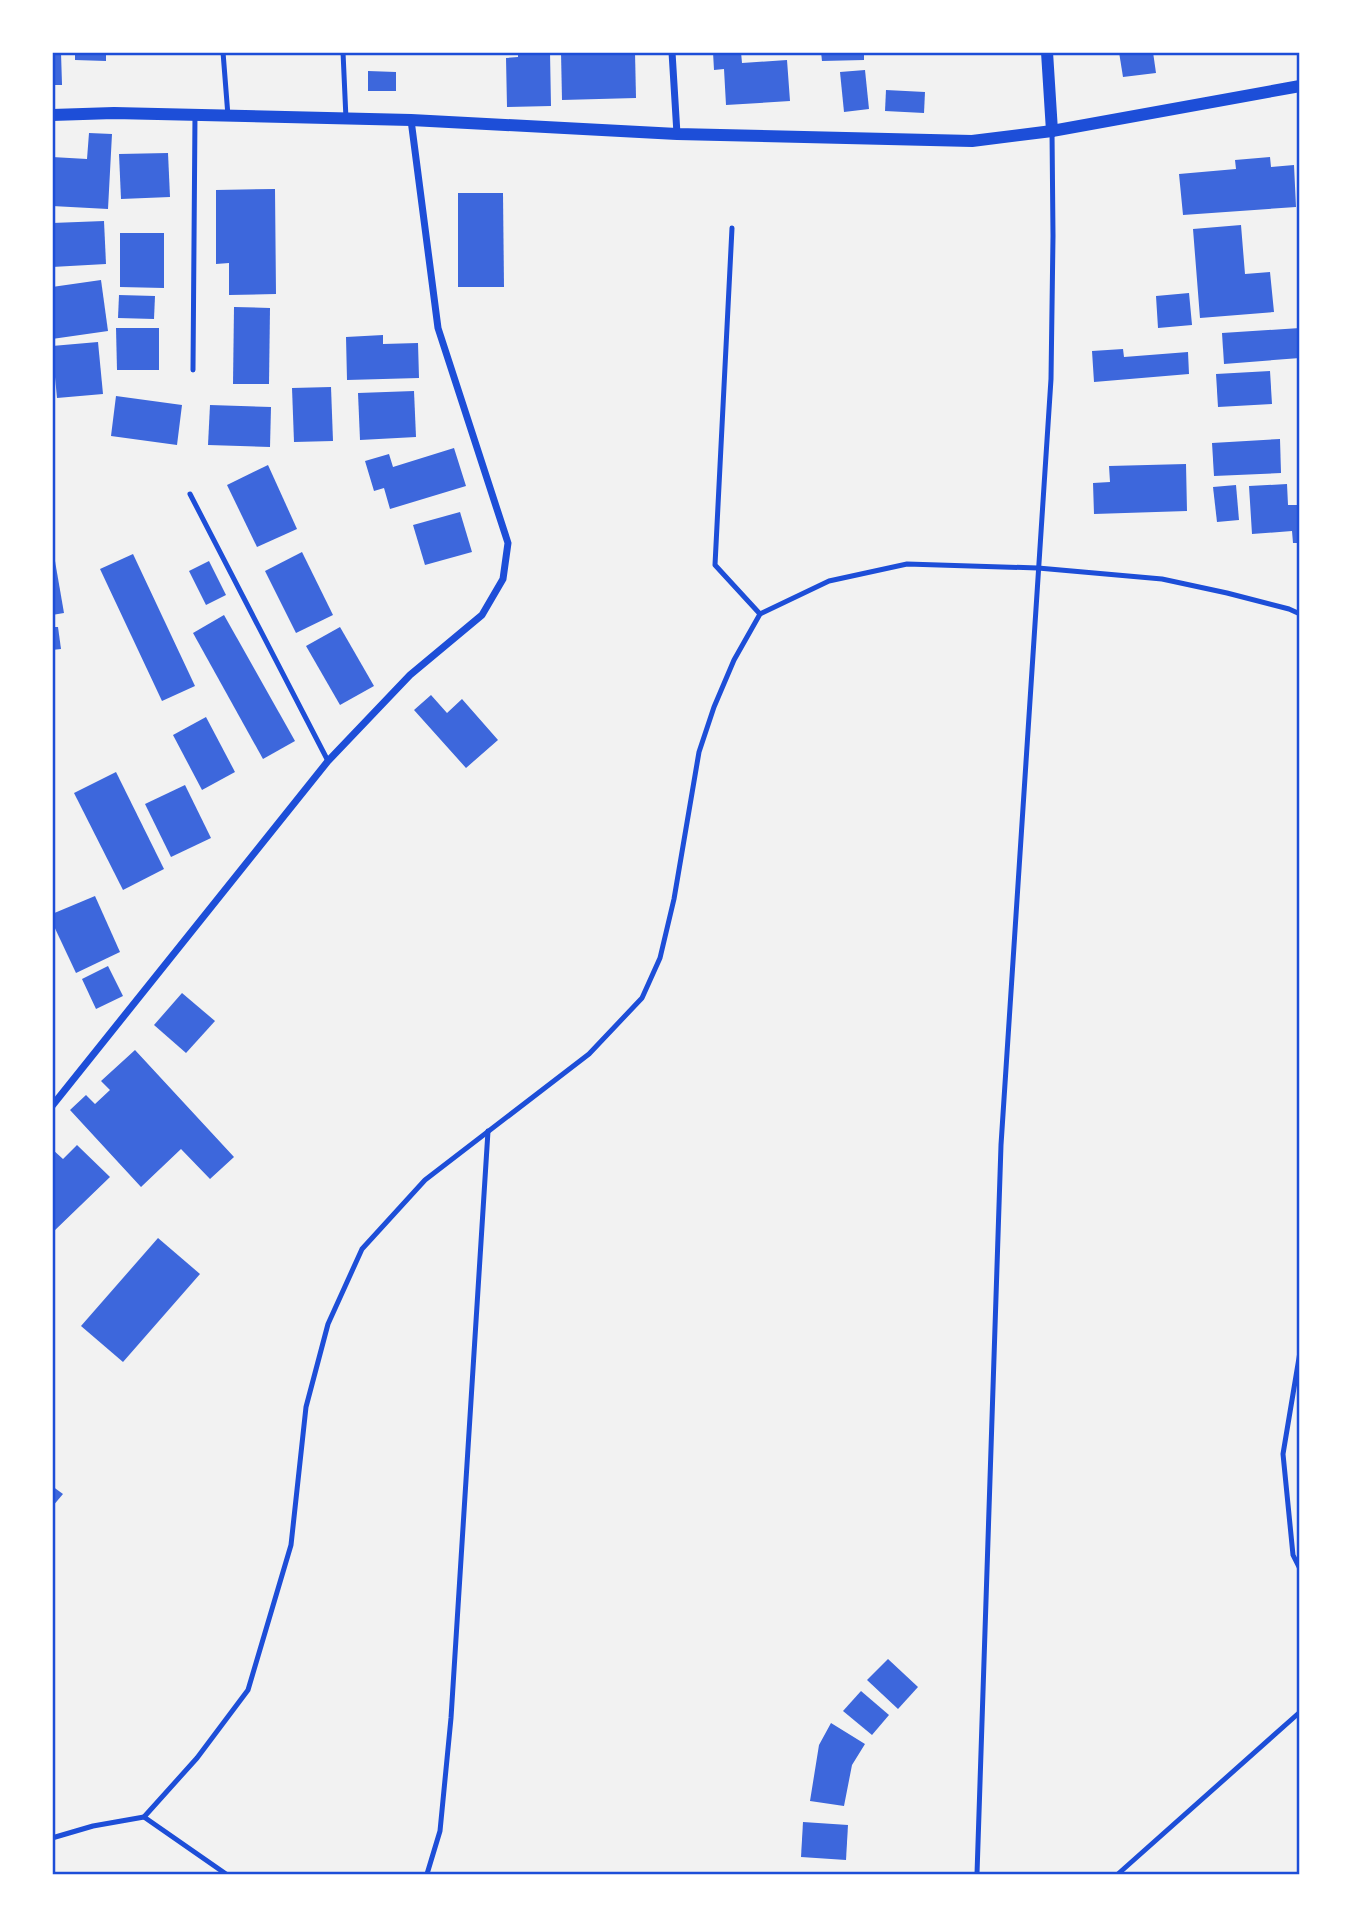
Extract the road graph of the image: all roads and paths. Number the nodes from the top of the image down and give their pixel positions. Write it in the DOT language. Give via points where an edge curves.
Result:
graph roads {
  1 [pos="223,52"];
  2 [pos="342,52"];
  3 [pos="673,52"];
  4 [pos="1047,52"];
  5 [pos="1300,86"];
  6 [pos="195,115"];
  7 [pos="52,116"];
  8 [pos="228,117"];
  9 [pos="346,119"];
  10 [pos="411,120"];
  11 [pos="1052,131"];
  12 [pos="677,134"];
  13 [pos="732,228"];
  14 [pos="193,370"];
  15 [pos="190,494"];
  16 [pos="1038,568"];
  17 [pos="760,614"];
  18 [pos="1300,614"];
  19 [pos="328,761"];
  20 [pos="52,1105"];
  21 [pos="488,1131"];
  22 [pos="1300,1352"];
  23 [pos="1300,1569"];
  24 [pos="1300,1712"];
  25 [pos="144,1818"];
  26 [pos="52,1838"];
  27 [pos="226,1874"];
  28 [pos="427,1874"];
  29 [pos="977,1874"];
  30 [pos="1118,1874"];
  1 -- 8 [label="lane"];
  2 -- 9 [label="lane"];
  3 -- 12 [label="street"];
  4 -- 11 [label="street"];
  5 -- 11 [label="street"];
  6 -- 7 [label="street"];
  6 -- 8 [label="street"];
  6 -- 14 [label="lane"];
  8 -- 9 [label="street"];
  9 -- 10 [label="street"];
  10 -- 12 [label="street"];
  10 -- 19 [label="street" via="438,328 508,543 503,579 482,615 410,675"];
  11 -- 12 [label="street" via="972,141"];
  11 -- 16 [label="lane" via="1051,379"];
  13 -- 17 [label="lane" via="715,565"];
  15 -- 19 [label="lane"];
  16 -- 17 [label="lane" via="908,564 829,581"];
  16 -- 18 [label="lane" via="1162,579"];
  16 -- 29 [label="lane" via="1001,1145"];
  17 -- 21 [label="lane" via="734,660 699,752 674,899 660,958 642,998 589,1054"];
  19 -- 20 [label="street"];
  21 -- 25 [label="lane" via="425,1180 362,1249 328,1324 306,1407 291,1545 248,1690"];
  21 -- 28 [label="lane" via="451,1718 440,1831"];
  22 -- 23 [label="lane" via="1283,1454 1293,1555"];
  24 -- 30 [label="lane"];
  25 -- 26 [label="lane"];
  25 -- 27 [label="lane"];
}
